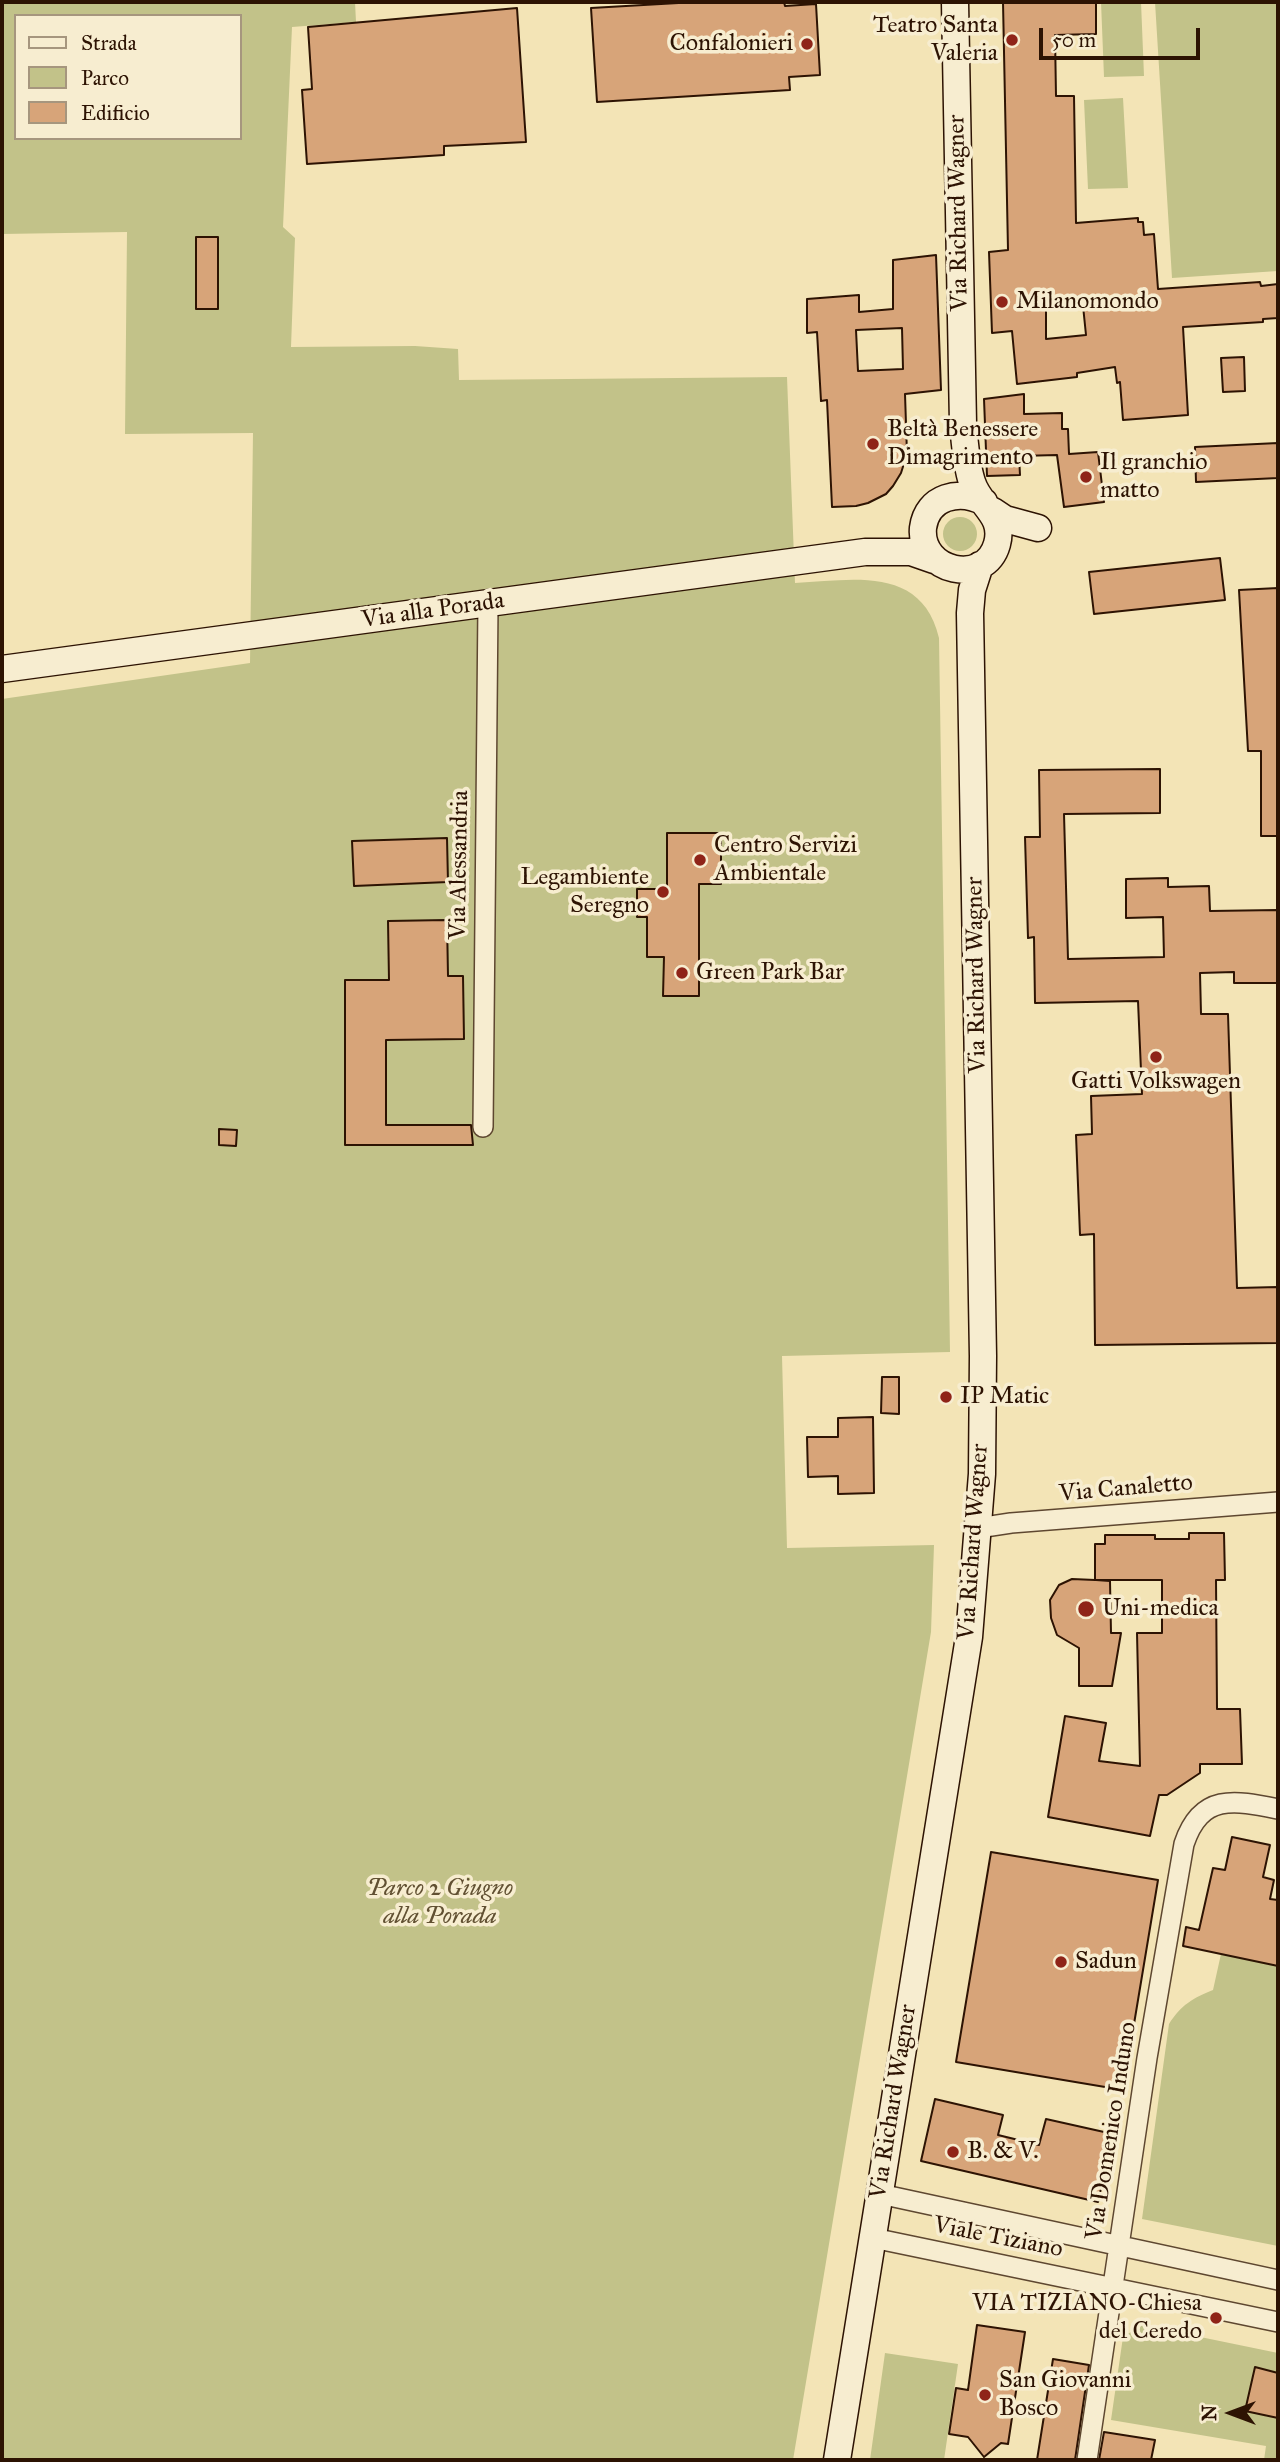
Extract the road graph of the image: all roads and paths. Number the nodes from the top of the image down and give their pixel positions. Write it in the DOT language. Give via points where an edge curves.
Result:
graph roads {
  1 [pos="955,2"];
  2 [pos="963,424"];
  3 [pos="988,507"];
  4 [pos="932,508"];
  5 [pos="864,552"];
  6 [pos="988,556"];
  7 [pos="939,563"];
  8 [pos="488,604"];
  9 [pos="970,613"];
  10 [pos="2,669"];
  11 [pos="483,1127"];
  12 [pos="1278,1502"];
  13 [pos="978,1528"];
  14 [pos="1278,1809"];
  15 [pos="880,2194"];
  16 [pos="873,2238"];
  17 [pos="1119,2246"];
  18 [pos="1278,2280"];
  19 [pos="1113,2286"];
  20 [pos="1278,2322"];
  21 [pos="837,2460"];
  22 [pos="1087,2460"];
  1 -- 2 [label="street, Via Richard Wagner"];
  2 -- 3 [label="street, Via Richard Wagner" via="973,486"];
  2 -- 4 [label="street, Via Richard Wagner" via="955,469"];
  3 -- 4 [label="street" via="973,496 960,494 947,496"];
  3 -- 6 [label="street" via="998,522 999,535"];
  3 -- 6 [label="street" via="1005,519 1038,528 1019,534"];
  4 -- 5 [label="street, Via alla Porada" via="889,541"];
  4 -- 7 [label="street" via="923,524 923,537"];
  5 -- 7 [label="street, Via alla Porada" via="911,552"];
  5 -- 8 [label="street, Via alla Porada"];
  6 -- 7 [label="street" via="969,570"];
  6 -- 9 [label="street, Via Richard Wagner" via="972,590"];
  7 -- 9 [label="street, Via Richard Wagner" via="962,590"];
  8 -- 10 [label="street, Via alla Porada"];
  8 -- 11 [label="street, Via Alessandria"];
  9 -- 13 [label="street, Via Richard Wagner" via="983,1356"];
  12 -- 13 [label="street, Via Canaletto"];
  13 -- 15 [label="street, Via Richard Wagner" via="969,1637"];
  14 -- 17 [label="street, Via Domenico Induno" via="1253,1804 1213,1806 1199,1813 1189,1827"];
  15 -- 16 [label="street, Via Richard Wagner"];
  15 -- 17 [label="street, Viale Tiziano"];
  16 -- 19 [label="street, Viale Tiziano"];
  16 -- 21 [label="street, Via Richard Wagner"];
  17 -- 18 [label="street, Viale Tiziano"];
  17 -- 19 [label="street, Via Domenico Induno"];
  19 -- 20 [label="street, Viale Tiziano"];
  19 -- 22 [label="street, Via Domenico Induno"];
}
